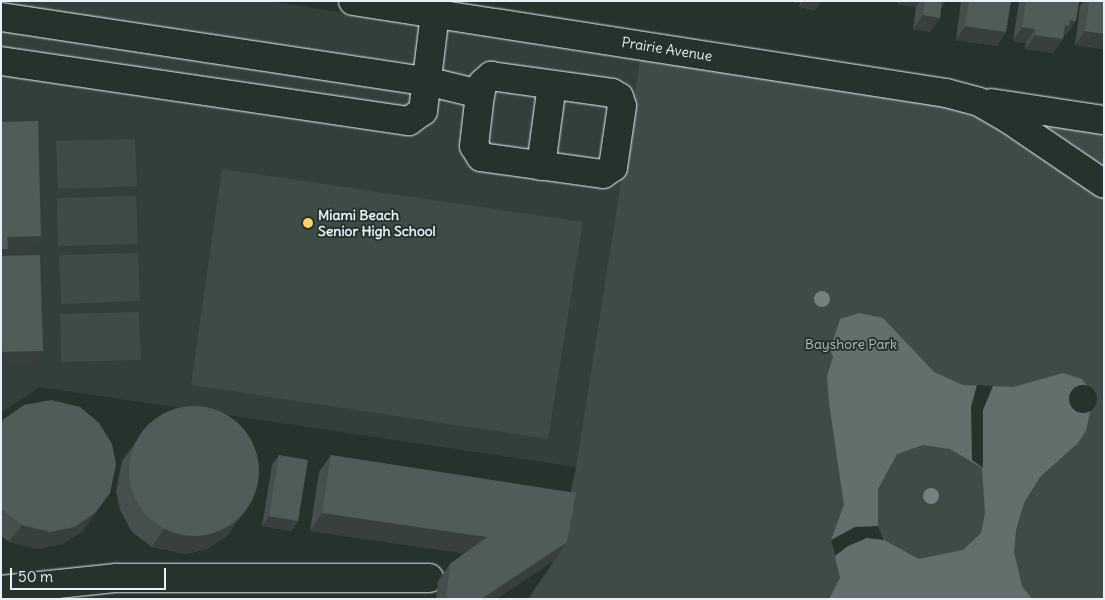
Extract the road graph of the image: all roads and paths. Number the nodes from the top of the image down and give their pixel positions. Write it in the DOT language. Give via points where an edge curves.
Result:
graph roads {
  1 [pos="353,1"];
  2 [pos="435,13"];
  3 [pos="1,17"];
  4 [pos="1,61"];
  5 [pos="426,81"];
  6 [pos="552,85"];
  7 [pos="480,94"];
  8 [pos="979,102"];
  9 [pos="1104,120"];
  10 [pos="541,166"];
  11 [pos="1104,184"];
  12 [pos="429,578"];
  13 [pos="114,588"];
  14 [pos="1,590"];
  1 -- 2 [label="street, Prairie Avenue"];
  2 -- 5 [label="street"];
  2 -- 8 [label="street, Prairie Avenue" via="913,87"];
  3 -- 5 [label="street"];
  4 -- 5 [label="street" via="400,122 417,118 423,111"];
  5 -- 7 [label="street"];
  6 -- 7 [label="street" via="491,76 483,83"];
  6 -- 10 [label="street"];
  6 -- 10 [label="street" via="612,93 619,97 622,106 613,167 609,172 603,174"];
  7 -- 10 [label="street" via="476,153 481,157"];
  8 -- 9 [label="street, Prairie Avenue"];
  8 -- 11 [label="street, Prairie Avenue"];
  12 -- 13 [label="street"];
  13 -- 14 [label="street"];
}
